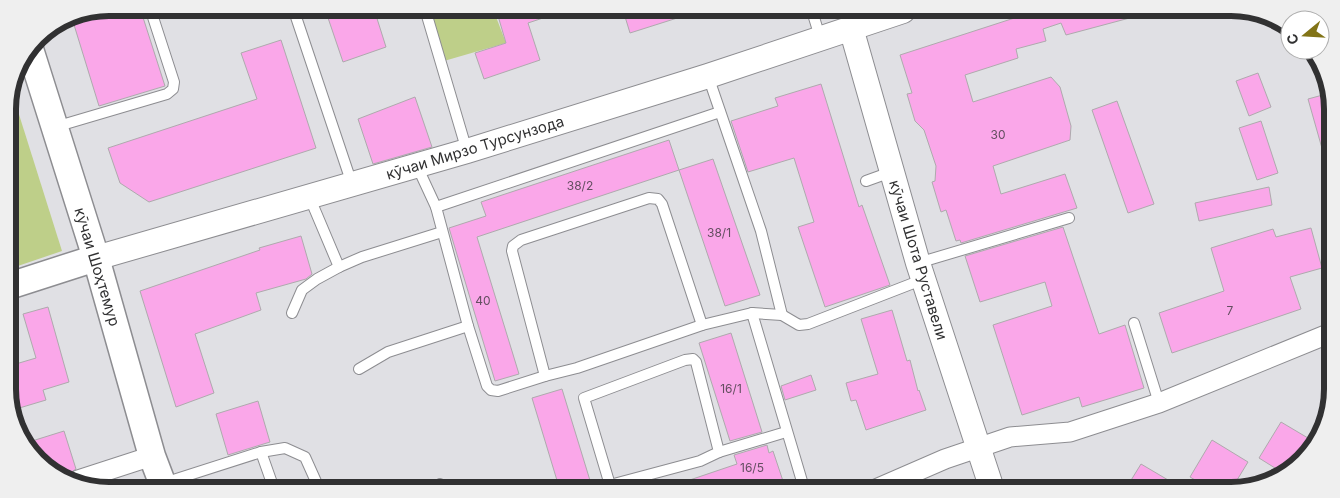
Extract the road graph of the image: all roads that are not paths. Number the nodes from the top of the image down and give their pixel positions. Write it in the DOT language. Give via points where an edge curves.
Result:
graph roads {
  1 [pos="153,16"];
  2 [pos="295,16"];
  3 [pos="427,16"];
  4 [pos="813,16"];
  5 [pos="887,16"];
  6 [pos="850,28"];
  7 [pos="820,38"];
  8 [pos="33,57"];
  9 [pos="708,76"];
  10 [pos="720,112"];
  11 [pos="54,127"];
  12 [pos="467,151"];
  13 [pos="417,166"];
  14 [pos="891,172"];
  15 [pos="866,181"];
  16 [pos="352,184"];
  17 [pos="309,196"];
  18 [pos="436,207"];
  19 [pos="1069,218"];
  20 [pos="442,232"];
  21 [pos="96,258"];
  22 [pos="339,267"];
  23 [pos="921,271"];
  24 [pos="16,284"];
  25 [pos="292,313"];
  26 [pos="752,313"];
  27 [pos="782,315"];
  28 [pos="1134,323"];
  29 [pos="702,325"];
  30 [pos="468,326"];
  31 [pos="1324,340"];
  32 [pos="359,369"];
  33 [pos="545,376"];
  34 [pos="1159,403"];
  35 [pos="786,432"];
  36 [pos="979,447"];
  37 [pos="261,452"];
  38 [pos="720,452"];
  39 [pos="152,456"];
  40 [pos="84,478"];
  41 [pos="162,482"];
  42 [pos="169,482"];
  43 [pos="272,482"];
  44 [pos="316,482"];
  45 [pos="608,482"];
  46 [pos="624,482"];
  47 [pos="802,482"];
  48 [pos="892,482"];
  49 [pos="990,482"];
  1 -- 11 [label="lane" via="174,82 173,89 167,94"];
  2 -- 16 [label="lane"];
  3 -- 12 [label="lane"];
  4 -- 7 [label="lane"];
  5 -- 6 [label="street, кӯчаи Мирзо Турсунзода"];
  6 -- 7 [label="street, кӯчаи Мирзо Турсунзода"];
  6 -- 14 [label="street, кӯчаи Шота Руставели"];
  7 -- 9 [label="street, кӯчаи Мирзо Турсунзода"];
  8 -- 11 [label="main road, кӯчаи Шоҳтемур"];
  9 -- 10 [label="lane"];
  9 -- 12 [label="street, кӯчаи Мирзо Турсунзода"];
  10 -- 18 [label="lane"];
  10 -- 27 [label="lane" via="760,231"];
  11 -- 21 [label="main road, кӯчаи Шоҳтемур"];
  12 -- 13 [label="street, кӯчаи Мирзо Турсунзода"];
  13 -- 16 [label="street, кӯчаи Мирзо Турсунзода"];
  13 -- 18 [label="lane"];
  14 -- 15 [label="lane"];
  14 -- 23 [label="street, кӯчаи Шота Руставели"];
  16 -- 17 [label="street, кӯчаи Мирзо Турсунзода"];
  17 -- 21 [label="street, кӯчаи Мирзо Турсунзода"];
  17 -- 22 [label="lane"];
  18 -- 20 [label="lane"];
  19 -- 23 [label="lane"];
  20 -- 22 [label="lane"];
  20 -- 30 [label="lane"];
  21 -- 24 [label="main road"];
  21 -- 39 [label="main road, кӯчаи Шоҳтемур"];
  22 -- 25 [label="lane" via="302,290"];
  23 -- 27 [label="lane" via="808,324 799,325"];
  23 -- 36 [label="street, кӯчаи Шота Руставели"];
  26 -- 27 [label="lane"];
  26 -- 29 [label="lane"];
  26 -- 35 [label="lane"];
  28 -- 34 [label="lane"];
  29 -- 33 [label="lane"];
  29 -- 33 [label="lane" via="662,204 658,199 649,198 521,240 513,246"];
  30 -- 32 [label="lane" via="388,352"];
  30 -- 33 [label="lane" via="491,390 498,391"];
  31 -- 34 [label="street"];
  34 -- 36 [label="street" via="1070,432 1010,437"];
  35 -- 38 [label="lane"];
  35 -- 47 [label="lane"];
  36 -- 48 [label="street"];
  36 -- 49 [label="street, кӯчаи Шота Руставели"];
  37 -- 42 [label="lane"];
  37 -- 43 [label="lane"];
  37 -- 44 [label="lane" via="285,448 305,456"];
  38 -- 45 [label="lane" via="696,362 693,358 685,360 584,398"];
  38 -- 46 [label="lane" via="700,461"];
  39 -- 40 [label="street"];
  39 -- 41 [label="main road, кӯчаи Шоҳтемур"];
}
